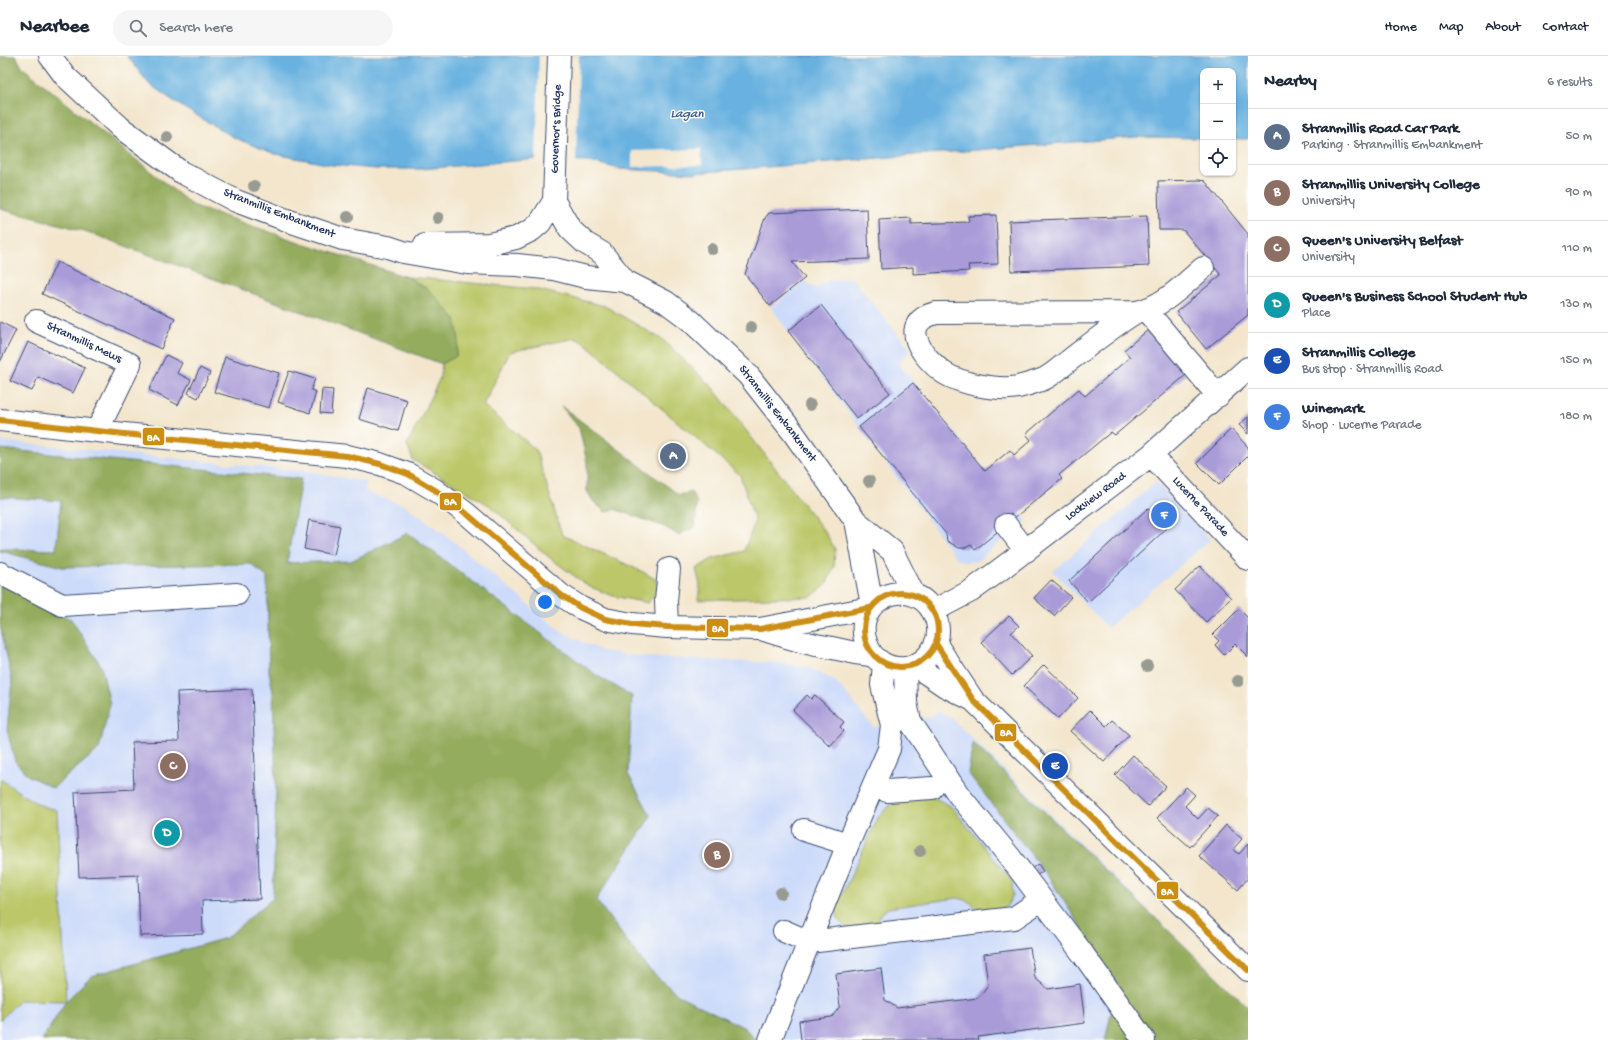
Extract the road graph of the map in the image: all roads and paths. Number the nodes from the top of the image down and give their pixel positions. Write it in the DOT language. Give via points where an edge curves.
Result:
graph roads {
  1 [pos="50,56"];
  2 [pos="559,56"];
  3 [pos="555,192"];
  4 [pos="388,247"];
  5 [pos="1203,268"];
  6 [pos="626,281"];
  7 [pos="1141,311"];
  8 [pos="36,321"];
  9 [pos="1248,368"];
  10 [pos="1218,396"];
  11 [pos="0,420"];
  12 [pos="97,431"];
  13 [pos="1151,455"];
  14 [pos="856,521"];
  15 [pos="1006,525"];
  16 [pos="1026,551"];
  17 [pos="1248,559"];
  18 [pos="669,569"];
  19 [pos="0,573"];
  20 [pos="237,594"];
  21 [pos="914,595"];
  22 [pos="871,606"];
  23 [pos="933,611"];
  24 [pos="667,627"];
  25 [pos="760,629"];
  26 [pos="936,644"];
  27 [pos="878,660"];
  28 [pos="910,667"];
  29 [pos="973,700"];
  30 [pos="874,784"];
  31 [pos="932,788"];
  32 [pos="804,830"];
  33 [pos="848,844"];
  34 [pos="1041,900"];
  35 [pos="784,931"];
  36 [pos="809,942"];
  37 [pos="1248,970"];
  38 [pos="770,1040"];
  39 [pos="1144,1040"];
  1 -- 4 [label="street, Stranmillis Embankment" via="65,76 121,128 181,172 236,201 292,222 342,239"];
  2 -- 3 [label="street, Governor's Bridge"];
  3 -- 4 [label="street, Stranmillis Embankment" via="540,223 516,238 489,244"];
  3 -- 6 [label="street, Stranmillis Embankment" via="570,229 585,243 602,253"];
  4 -- 6 [label="street, Stranmillis Embankment" via="467,263 554,269 586,277"];
  5 -- 7 [label="street" via="1161,303"];
  6 -- 14 [label="street, Stranmillis Embankment" via="666,302 690,320 740,366 792,431"];
  7 -- 7 [label="street" via="1045,378 1016,387 969,383 945,373 930,362 919,348 915,334 920,321 936,313"];
  7 -- 10 [label="street"];
  8 -- 12 [label="street, Stranmillis Mews" via="130,364"];
  9 -- 10 [label="street, Lockview Road"];
  10 -- 13 [label="street, Lockview Road"];
  11 -- 12 [label="street"];
  12 -- 24 [label="street" via="340,455 380,464 408,474 435,490 467,514 561,595 581,608 605,619"];
  13 -- 16 [label="street, Lockview Road"];
  13 -- 17 [label="street, Lucerne Parade"];
  14 -- 21 [label="street, Stranmillis Embankment" via="892,551"];
  14 -- 22 [label="street, Stranmillis Embankment"];
  15 -- 16 [label="street"];
  16 -- 23 [label="street, Lockview Road" via="971,591"];
  18 -- 24 [label="street"];
  19 -- 20 [label="street" via="62,605"];
  21 -- 22 [label="street" via="894,593"];
  21 -- 23 [label="street"];
  22 -- 25 [label="street"];
  22 -- 27 [label="street" via="864,622 863,634 866,646"];
  23 -- 26 [label="street" via="937,622"];
  24 -- 25 [label="street"];
  25 -- 27 [label="street"];
  26 -- 28 [label="street" via="923,661"];
  26 -- 29 [label="street"];
  27 -- 28 [label="street" via="894,668"];
  27 -- 30 [label="street" via="892,725 889,750"];
  28 -- 29 [label="street"];
  28 -- 34 [label="street" via="906,702 910,721 958,794"];
  29 -- 37 [label="street"];
  30 -- 31 [label="street" via="887,791"];
  30 -- 33 [label="street"];
  32 -- 33 [label="street"];
  33 -- 36 [label="street"];
  34 -- 36 [label="street" via="1014,918"];
  34 -- 39 [label="street"];
  35 -- 36 [label="street"];
  36 -- 38 [label="street"];
}
